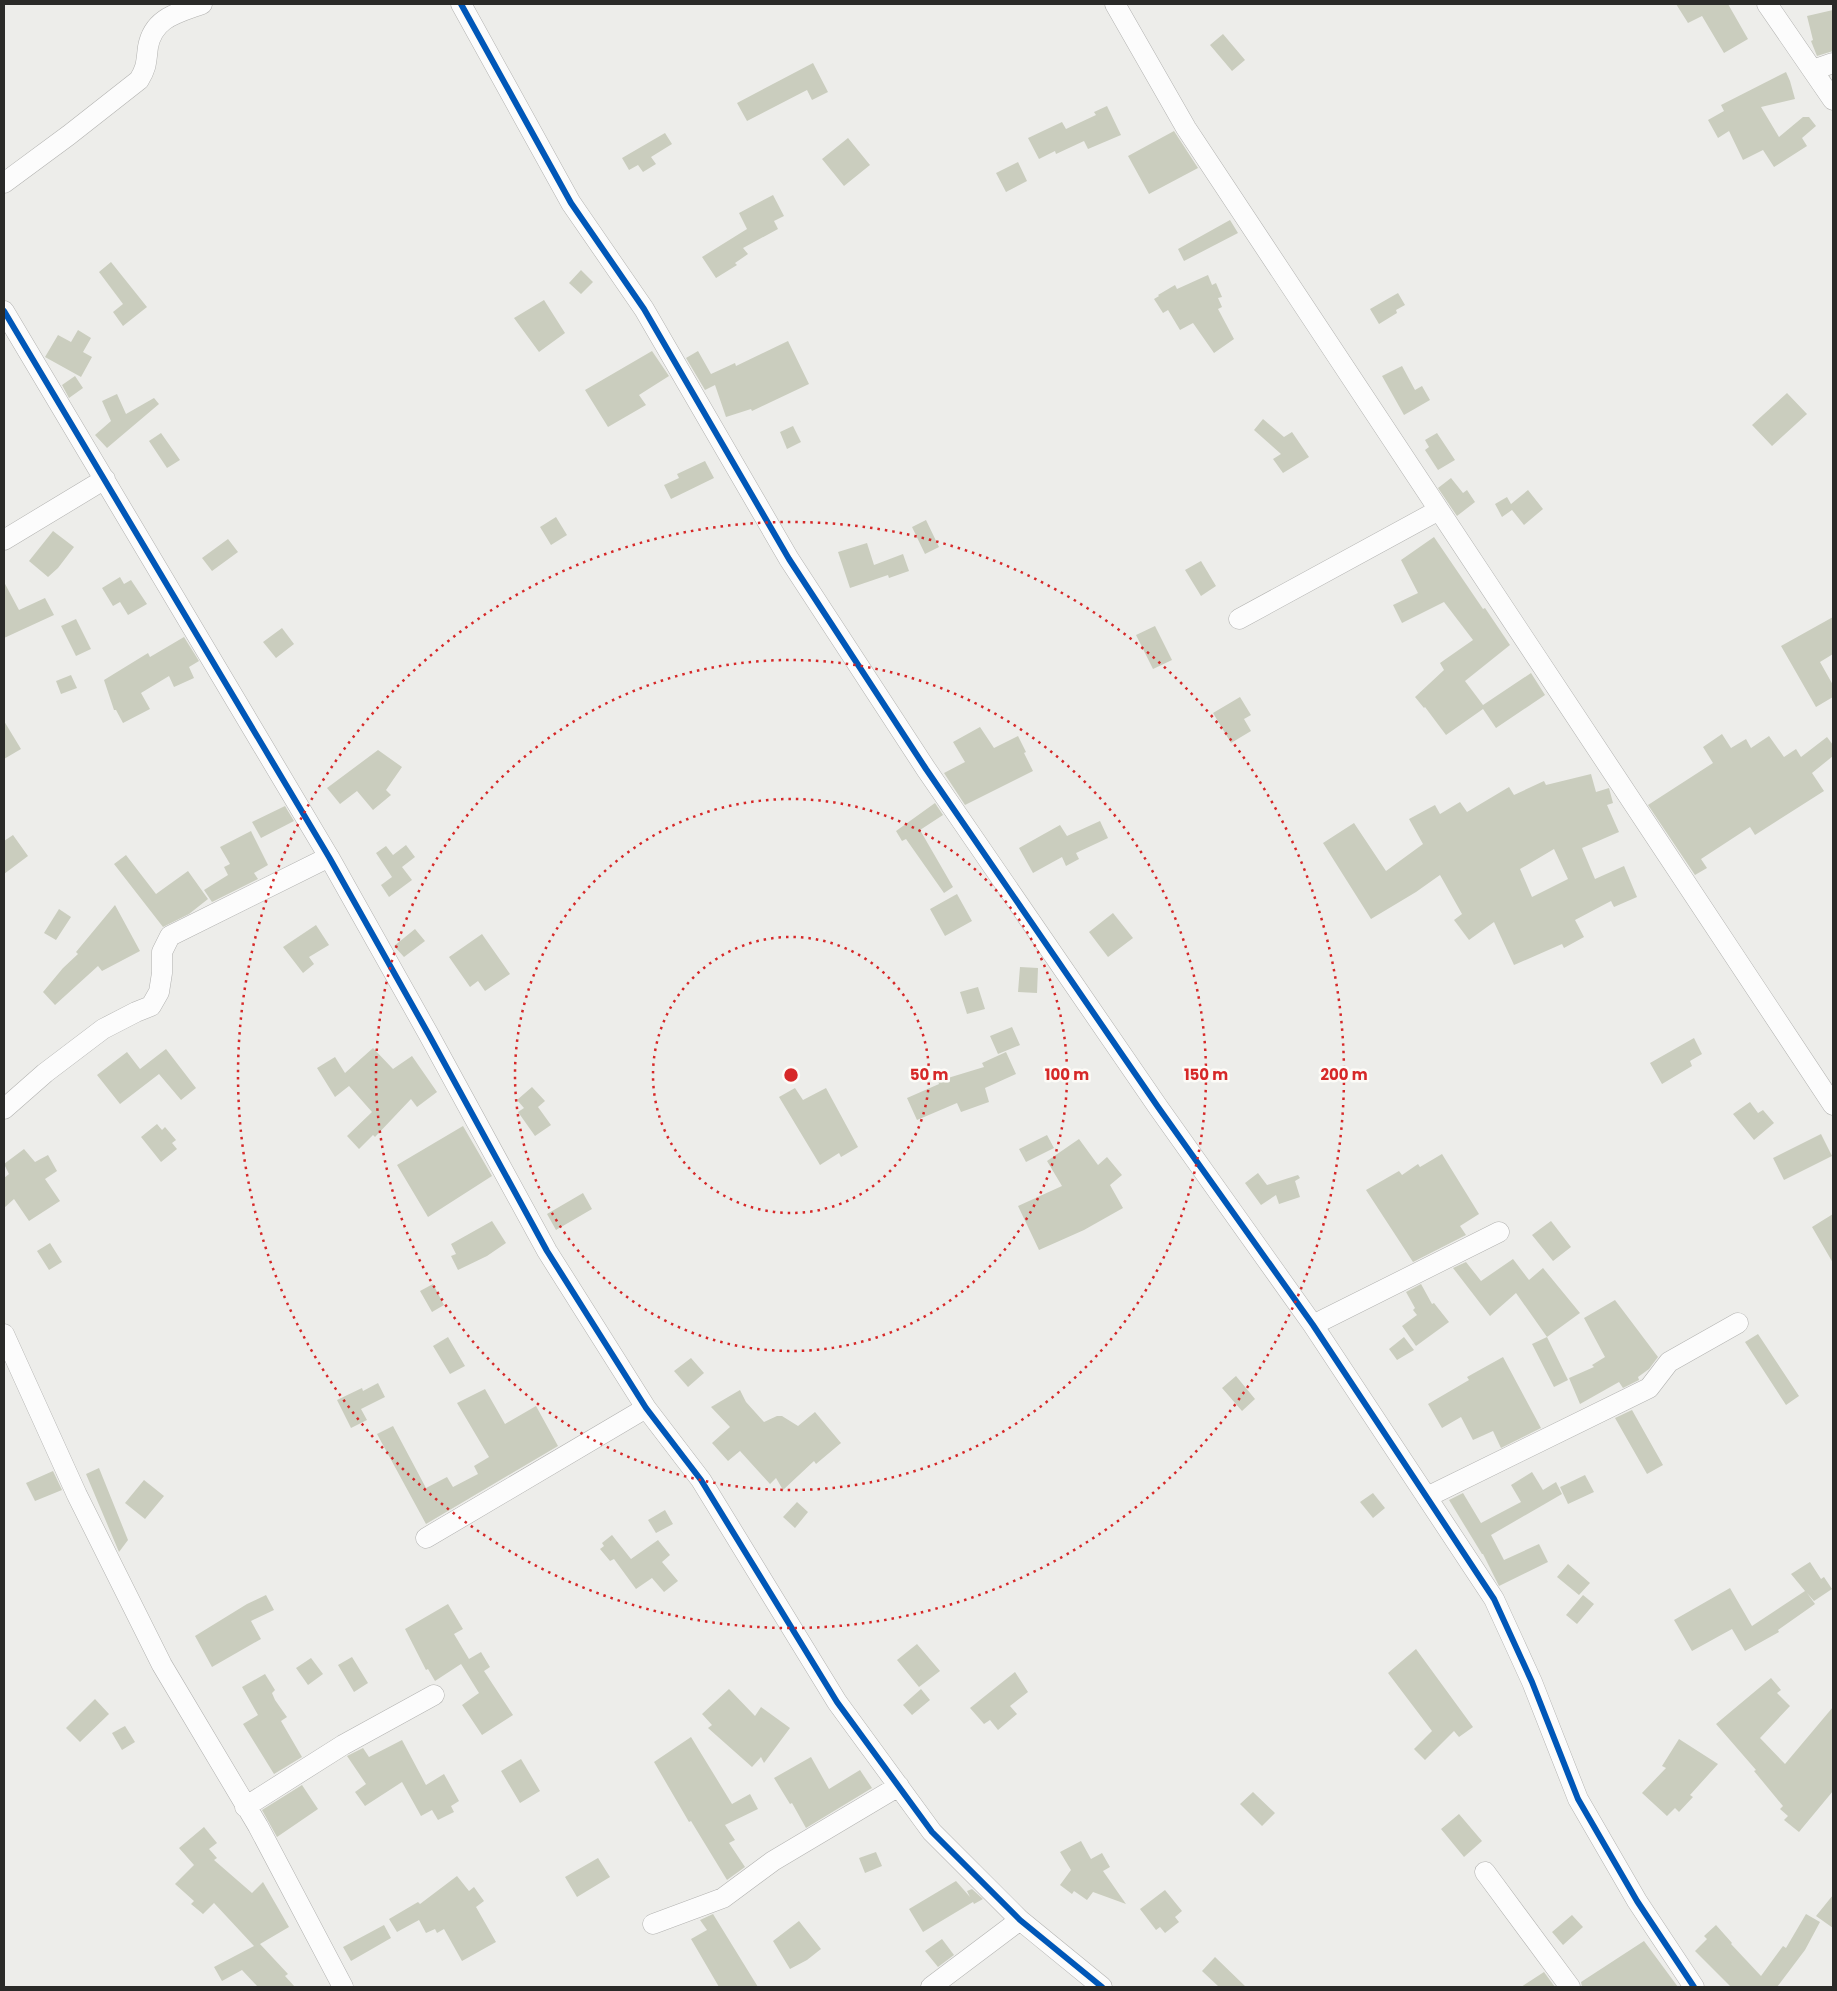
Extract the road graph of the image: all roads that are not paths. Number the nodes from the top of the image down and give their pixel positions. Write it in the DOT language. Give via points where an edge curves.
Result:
graph roads {
  1 [pos="202,4"];
  2 [pos="461,4"];
  3 [pos="1115,4"];
  4 [pos="1767,4"];
  5 [pos="1833,62"];
  6 [pos="1813,70"];
  7 [pos="1833,100"];
  8 [pos="4,183"];
  9 [pos="4,310"];
  10 [pos="105,479"];
  11 [pos="1439,510"];
  12 [pos="4,540"];
  13 [pos="1239,619"];
  14 [pos="329,857"];
  15 [pos="1833,1105"];
  16 [pos="4,1109"];
  17 [pos="1499,1232"];
  18 [pos="1738,1323"];
  19 [pos="1313,1325"];
  20 [pos="4,1334"];
  21 [pos="646,1408"];
  22 [pos="1427,1497"];
  23 [pos="426,1538"];
  24 [pos="434,1696"];
  25 [pos="899,1786"];
  26 [pos="245,1807"];
  27 [pos="1485,1872"];
  28 [pos="1020,1920"];
  29 [pos="653,1924"];
  30 [pos="343,1987"];
  31 [pos="931,1987"];
  32 [pos="1102,1987"];
  33 [pos="1570,1987"];
  34 [pos="1694,1987"];
  1 -- 8 [label="street" via="158,24 150,36 146,68 139,80"];
  2 -- 19 [label="street" via="572,203 644,309 789,559 926,769 1158,1107"];
  3 -- 11 [label="street" via="1186,128"];
  4 -- 6 [label="street"];
  5 -- 6 [label="street"];
  6 -- 7 [label="street"];
  9 -- 10 [label="street"];
  10 -- 12 [label="street"];
  10 -- 14 [label="street"];
  11 -- 13 [label="street"];
  11 -- 15 [label="street"];
  14 -- 16 [label="street" via="170,936 162,952 159,992 151,1006 103,1029 44,1073"];
  14 -- 21 [label="street" via="546,1251"];
  17 -- 19 [label="street"];
  18 -- 22 [label="street" via="1669,1362 1649,1388"];
  19 -- 22 [label="street"];
  20 -- 26 [label="street" via="77,1495 162,1665"];
  21 -- 23 [label="street"];
  21 -- 25 [label="street" via="701,1480 837,1702"];
  22 -- 34 [label="street" via="1494,1599 1532,1682 1578,1799 1637,1901"];
  24 -- 26 [label="street" via="343,1745"];
  25 -- 28 [label="street" via="932,1832"];
  25 -- 29 [label="street" via="773,1860 723,1898"];
  26 -- 30 [label="street"];
  27 -- 33 [label="street"];
  28 -- 31 [label="street"];
  28 -- 32 [label="street"];
}
